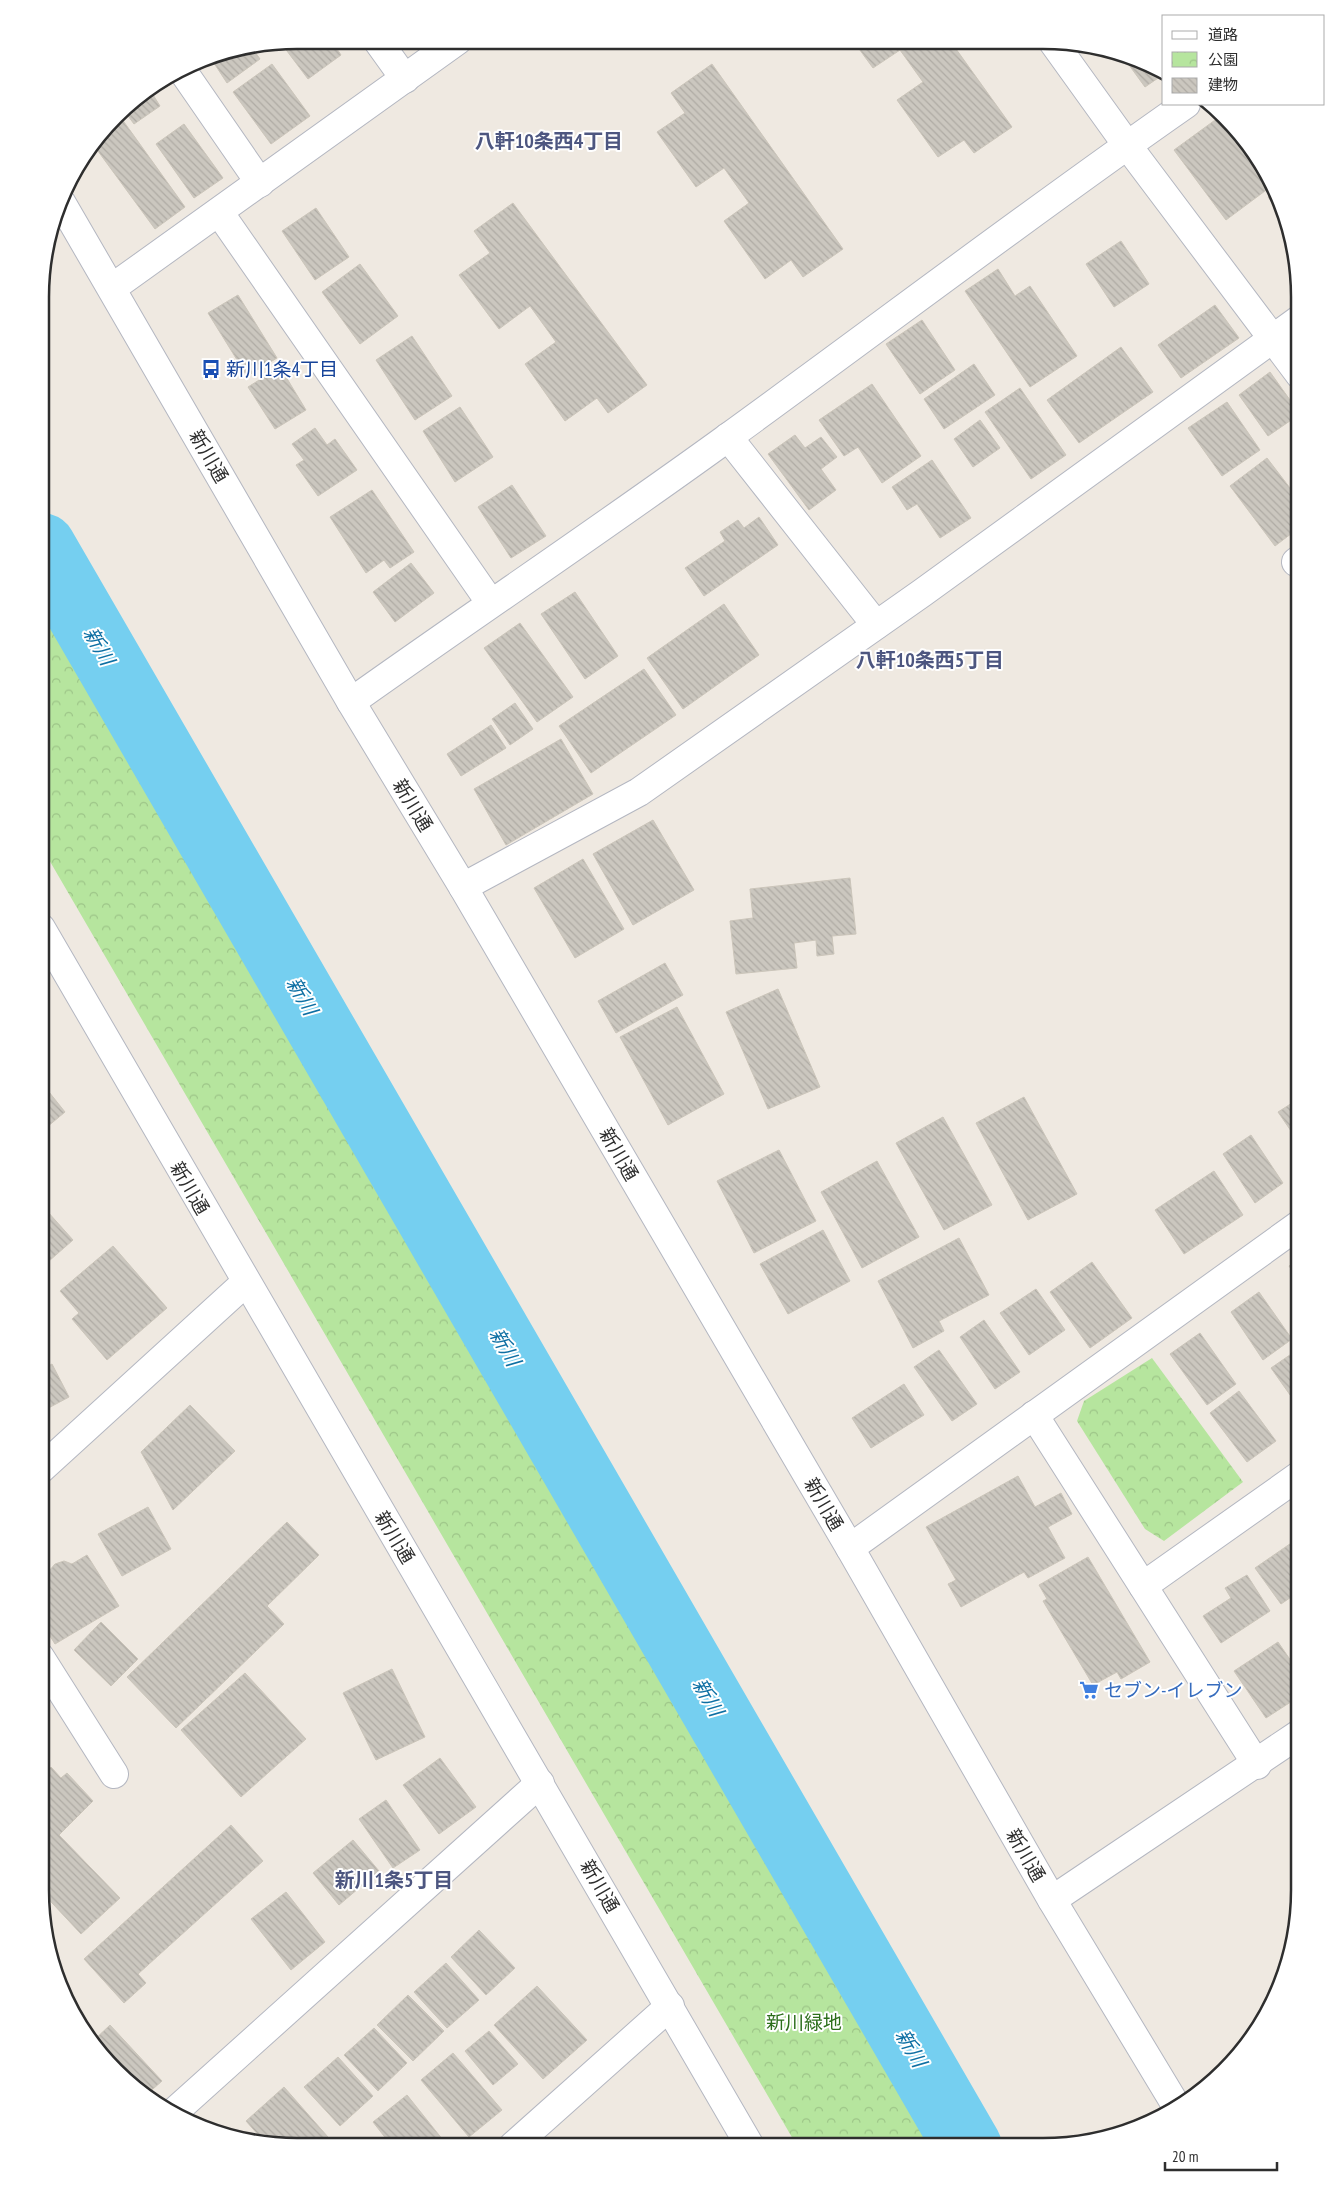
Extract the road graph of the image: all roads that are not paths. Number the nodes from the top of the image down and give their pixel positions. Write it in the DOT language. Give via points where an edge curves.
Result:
graph roads {
  1 [pos="383,49"];
  2 [pos="446,49"];
  3 [pos="1058,49"];
  4 [pos="185,75"];
  5 [pos="405,79"];
  6 [pos="1185,105"];
  7 [pos="1127,145"];
  8 [pos="260,184"];
  9 [pos="65,209"];
  10 [pos="219,212"];
  11 [pos="112,288"];
  12 [pos="1291,326"];
  13 [pos="1273,339"];
  14 [pos="1291,363"];
  15 [pos="728,437"];
  16 [pos="490,602"];
  17 [pos="876,625"];
  18 [pos="351,702"];
  19 [pos="462,887"];
  20 [pos="49,942"];
  21 [pos="1291,1230"];
  22 [pos="245,1283"];
  23 [pos="1034,1415"];
  24 [pos="49,1461"];
  25 [pos="1291,1481"];
  26 [pos="850,1548"];
  27 [pos="1143,1586"];
  28 [pos="49,1671"];
  29 [pos="1291,1740"];
  30 [pos="1257,1764"];
  31 [pos="114,1774"];
  32 [pos="540,1783"];
  33 [pos="1052,1900"];
  34 [pos="670,2006"];
  35 [pos="1173,2101"];
  36 [pos="179,2108"];
  37 [pos="522,2138"];
  38 [pos="745,2138"];
  1 -- 5 [label="street"];
  2 -- 5 [label="street"];
  3 -- 7 [label="street"];
  4 -- 8 [label="street"];
  5 -- 8 [label="street"];
  6 -- 7 [label="street"];
  7 -- 13 [label="street"];
  7 -- 15 [label="street"];
  8 -- 10 [label="street"];
  9 -- 11 [label="street, 新川通"];
  10 -- 11 [label="street"];
  10 -- 16 [label="street"];
  11 -- 18 [label="street, 新川通"];
  12 -- 13 [label="street"];
  13 -- 14 [label="street"];
  13 -- 17 [label="street"];
  15 -- 16 [label="street"];
  15 -- 17 [label="street"];
  16 -- 18 [label="street"];
  17 -- 19 [label="street" via="639,792"];
  18 -- 19 [label="street, 新川通"];
  19 -- 26 [label="street, 新川通"];
  20 -- 22 [label="street, 新川通"];
  21 -- 23 [label="street"];
  22 -- 24 [label="street"];
  22 -- 32 [label="street, 新川通"];
  23 -- 26 [label="street"];
  23 -- 27 [label="street"];
  25 -- 27 [label="street"];
  26 -- 33 [label="street, 新川通"];
  27 -- 30 [label="street"];
  28 -- 31 [label="street"];
  29 -- 30 [label="street"];
  30 -- 33 [label="street"];
  32 -- 34 [label="street, 新川通"];
  32 -- 36 [label="street"];
  33 -- 35 [label="street, 新川通"];
  34 -- 37 [label="street"];
  34 -- 38 [label="street, 新川通"];
}
